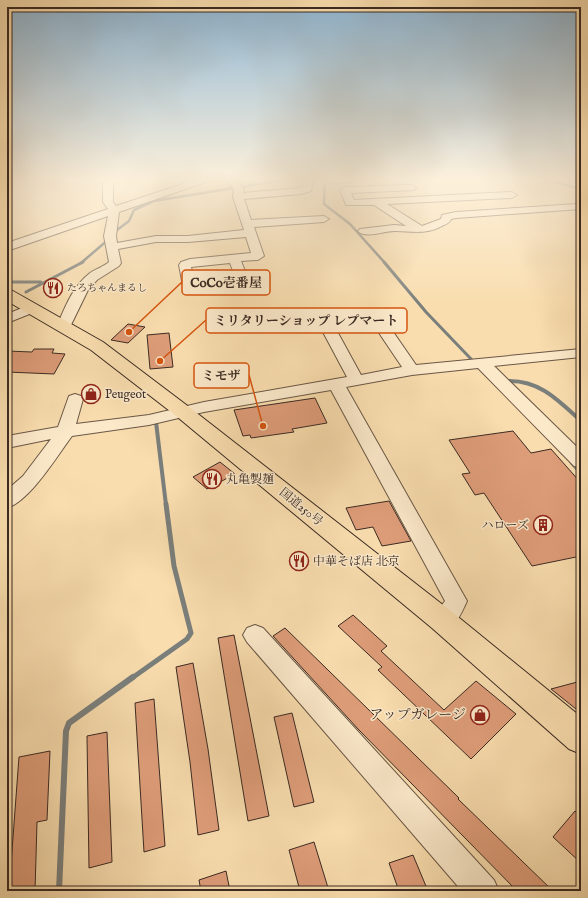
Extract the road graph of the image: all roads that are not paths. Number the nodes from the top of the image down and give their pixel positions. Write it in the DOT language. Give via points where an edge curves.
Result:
graph roads {
  1 [pos="85,221"];
  2 [pos="113,221"];
  3 [pos="247,221"];
  4 [pos="294,221"];
  5 [pos="406,221"];
  6 [pos="444,221"];
  7 [pos="249,229"];
  8 [pos="420,230"];
  9 [pos="364,232"];
  10 [pos="111,241"];
  11 [pos="202,241"];
  12 [pos="7,247"];
  13 [pos="234,258"];
  14 [pos="207,261"];
  15 [pos="7,294"];
  16 [pos="32,308"];
  17 [pos="7,319"];
  18 [pos="66,321"];
  19 [pos="581,353"];
  20 [pos="482,363"];
  21 [pos="412,370"];
  22 [pos="356,380"];
  23 [pos="336,384"];
  24 [pos="75,399"];
  25 [pos="182,411"];
  26 [pos="66,431"];
  27 [pos="7,442"];
  28 [pos="581,462"];
  29 [pos="7,501"];
  30 [pos="442,620"];
  31 [pos="255,635"];
  32 [pos="581,738"];
  33 [pos="483,891"];
  1 -- 12 [label="street"];
  2 -- 10 [label="street"];
  3 -- 7 [label="street"];
  4 -- 7 [label="street"];
  5 -- 8 [label="street"];
  6 -- 8 [label="street"];
  7 -- 10 [label="street" via="188,239"];
  7 -- 13 [label="street" via="258,256"];
  8 -- 9 [label="street" via="394,228"];
  10 -- 18 [label="street" via="115,263 82,289"];
  11 -- 14 [label="street"];
  13 -- 14 [label="street"];
  13 -- 14 [label="street" via="243,281 194,288 189,286 185,265"];
  15 -- 16 [label="highway, 国道250号"];
  16 -- 17 [label="street"];
  16 -- 18 [label="highway, 国道250号"];
  18 -- 25 [label="highway, 国道250号"];
  19 -- 20 [label="street"];
  20 -- 21 [label="street"];
  20 -- 28 [label="street"];
  21 -- 22 [label="street"];
  21 -- 22 [label="street" via="373,313 323,319"];
  22 -- 23 [label="street"];
  23 -- 25 [label="street"];
  23 -- 30 [label="street" via="456,601 450,613"];
  24 -- 26 [label="street"];
  25 -- 26 [label="street" via="149,420"];
  25 -- 30 [label="highway, 国道250号"];
  26 -- 27 [label="street"];
  26 -- 29 [label="street" via="30,480"];
  30 -- 32 [label="highway, 国道250号"];
  31 -- 33 [label="street"];
}
